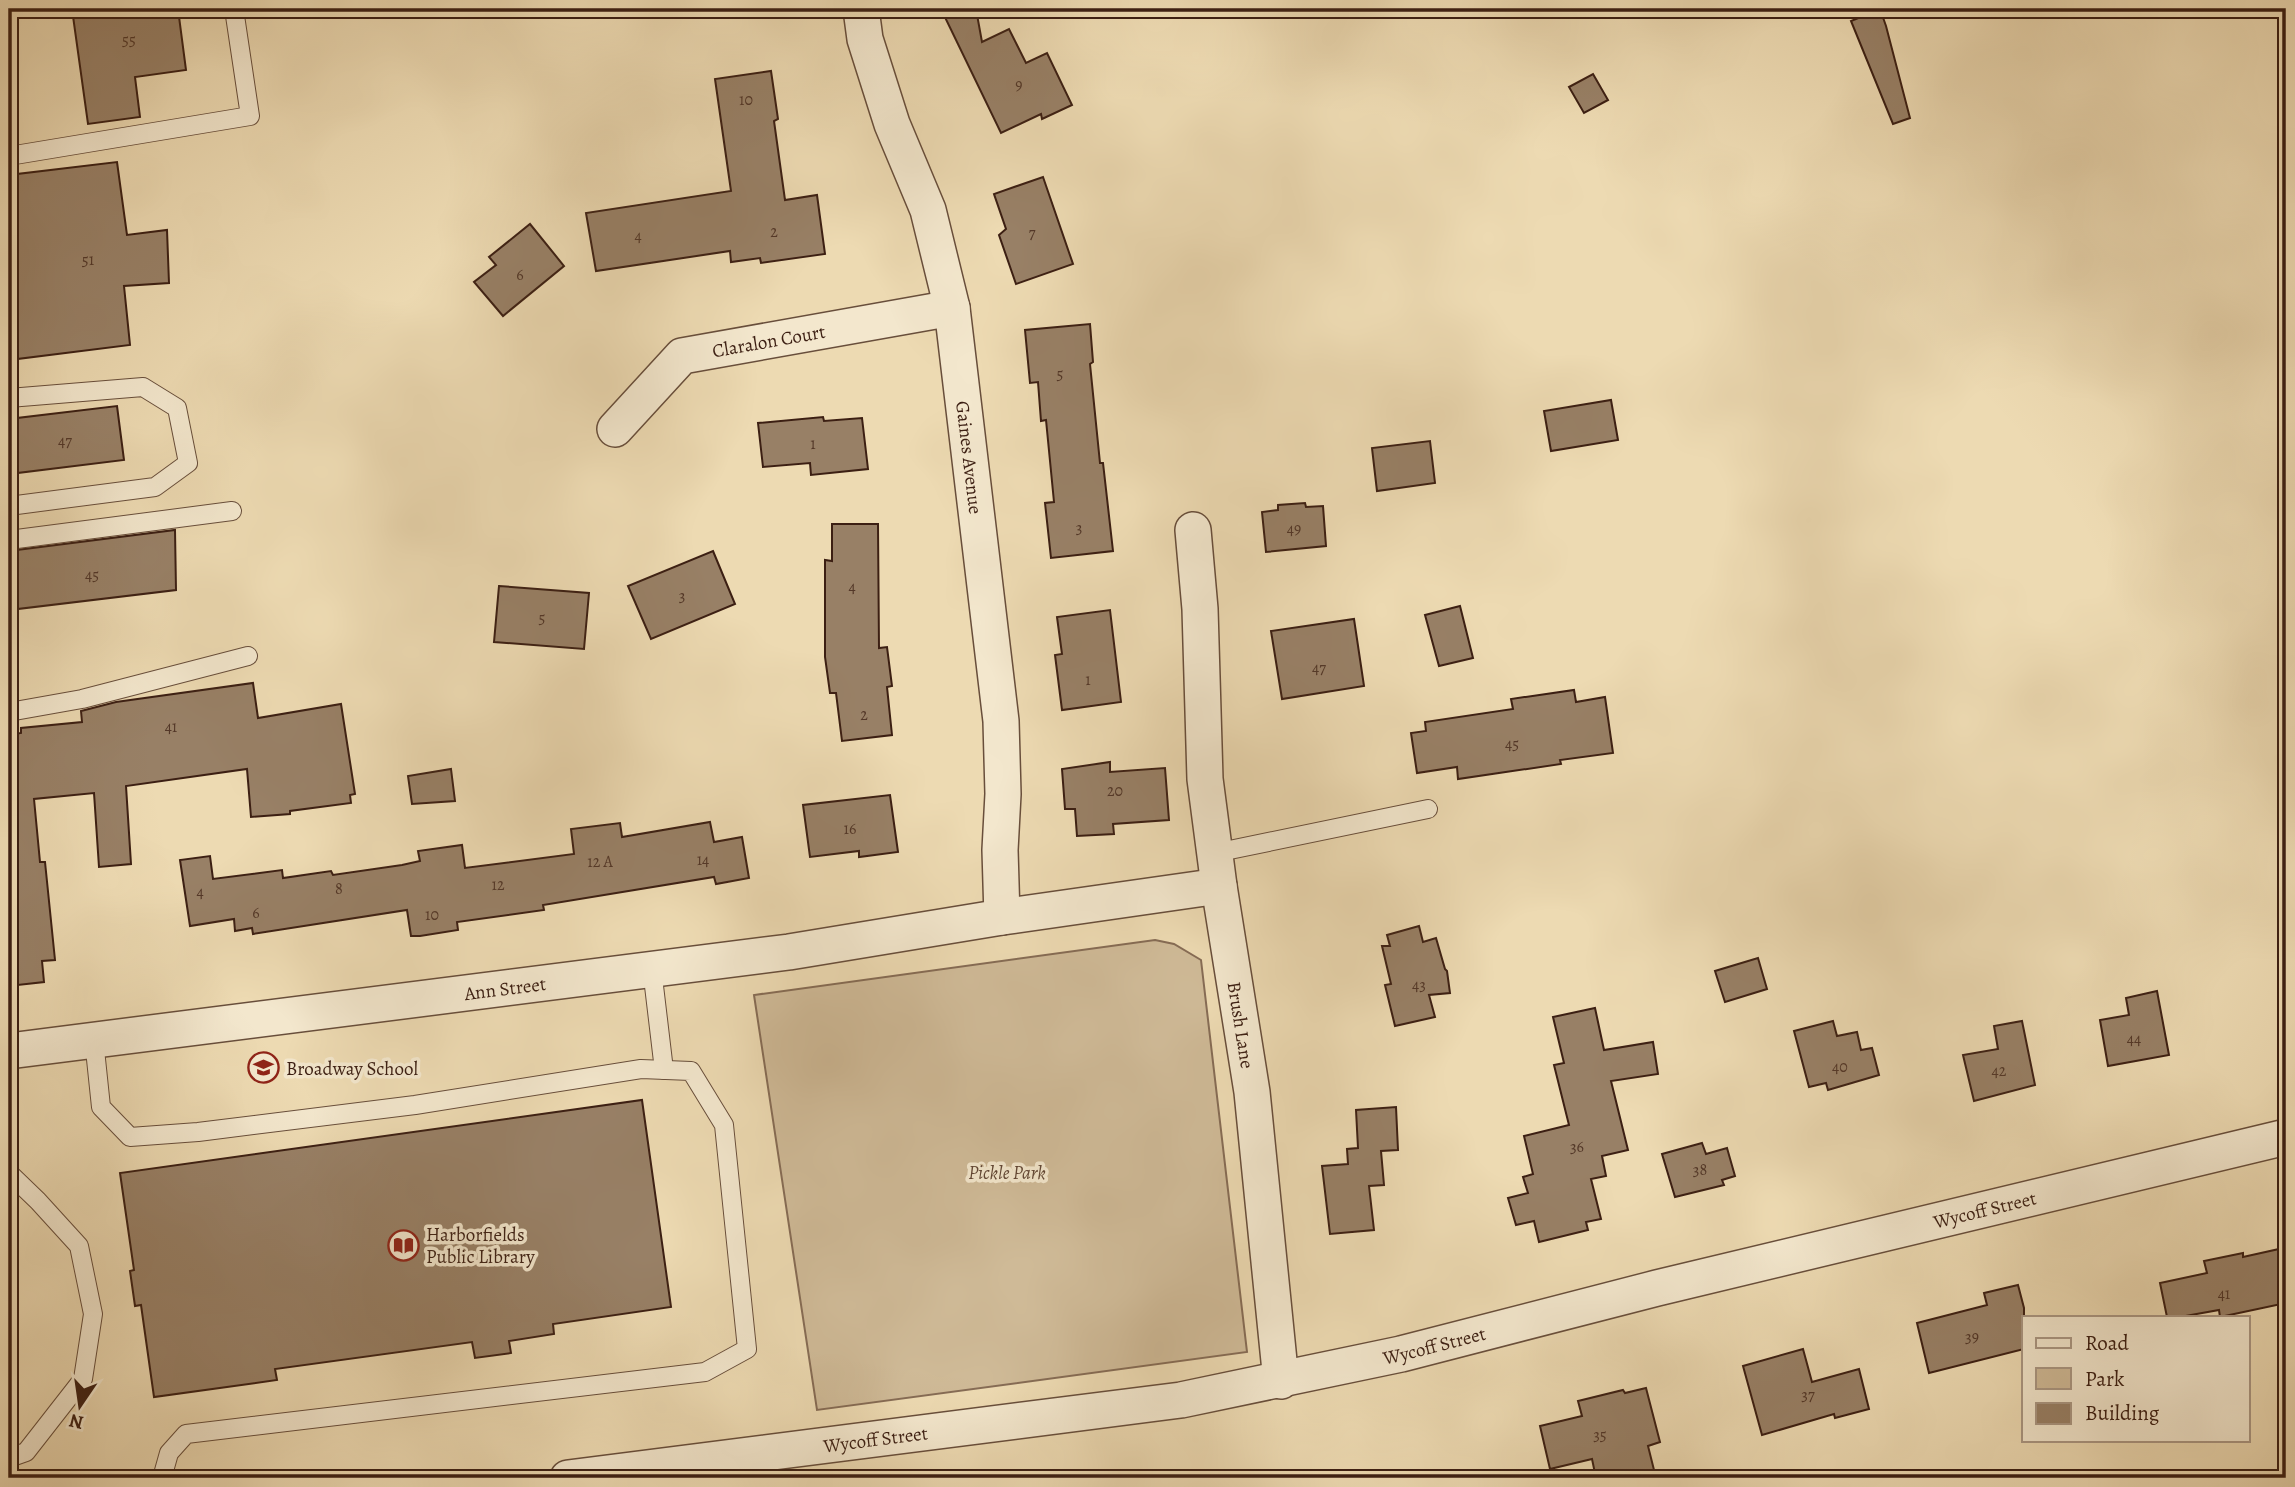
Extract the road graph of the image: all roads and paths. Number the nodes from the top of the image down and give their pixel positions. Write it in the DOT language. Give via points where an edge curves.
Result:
graph roads {
  1 [pos="234,9"];
  2 [pos="861,9"];
  3 [pos="9,66"];
  4 [pos="9,85"];
  5 [pos="9,156"];
  6 [pos="952,308"];
  7 [pos="9,398"];
  8 [pos="615,429"];
  9 [pos="9,506"];
  10 [pos="232,512"];
  11 [pos="1193,530"];
  12 [pos="9,540"];
  13 [pos="248,656"];
  14 [pos="9,712"];
  15 [pos="1428,809"];
  16 [pos="1217,870"];
  17 [pos="1002,917"];
  18 [pos="652,969"];
  19 [pos="94,1040"];
  20 [pos="9,1051"];
  21 [pos="664,1070"];
  22 [pos="2286,1137"];
  23 [pos="9,1173"];
  24 [pos="1281,1381"];
  25 [pos="9,1458"];
  26 [pos="162,1478"];
  27 [pos="568,1478"];
  1 -- 5 [label="lane" via="250,116"];
  2 -- 6 [label="street, Gaines Avenue" via="865,38 892,124 928,210"];
  3 -- 4 [label="lane"];
  6 -- 8 [label="street, Claralon Court" via="682,356"];
  6 -- 17 [label="street, Gaines Avenue" via="1001,721"];
  7 -- 9 [label="lane" via="143,387 177,408 188,463 155,487"];
  10 -- 12 [label="lane"];
  11 -- 16 [label="street, Brush Lane" via="1205,779"];
  13 -- 14 [label="lane" via="82,699"];
  15 -- 16 [label="lane"];
  16 -- 17 [label="street"];
  16 -- 24 [label="street, Brush Lane" via="1252,1092"];
  17 -- 18 [label="street, Ann Street"];
  18 -- 19 [label="street, Ann Street"];
  18 -- 21 [label="lane"];
  19 -- 20 [label="street, Ann Street"];
  19 -- 21 [label="lane" via="101,1107 130,1137 415,1105 641,1069"];
  21 -- 26 [label="lane" via="691,1071 724,1125 747,1349 705,1372 186,1434 169,1453"];
  22 -- 24 [label="street, Wycoff Street"];
  23 -- 25 [label="lane" via="79,1246 93,1314 83,1379 26,1452"];
  24 -- 27 [label="street, Wycoff Street" via="1181,1400"];
}
